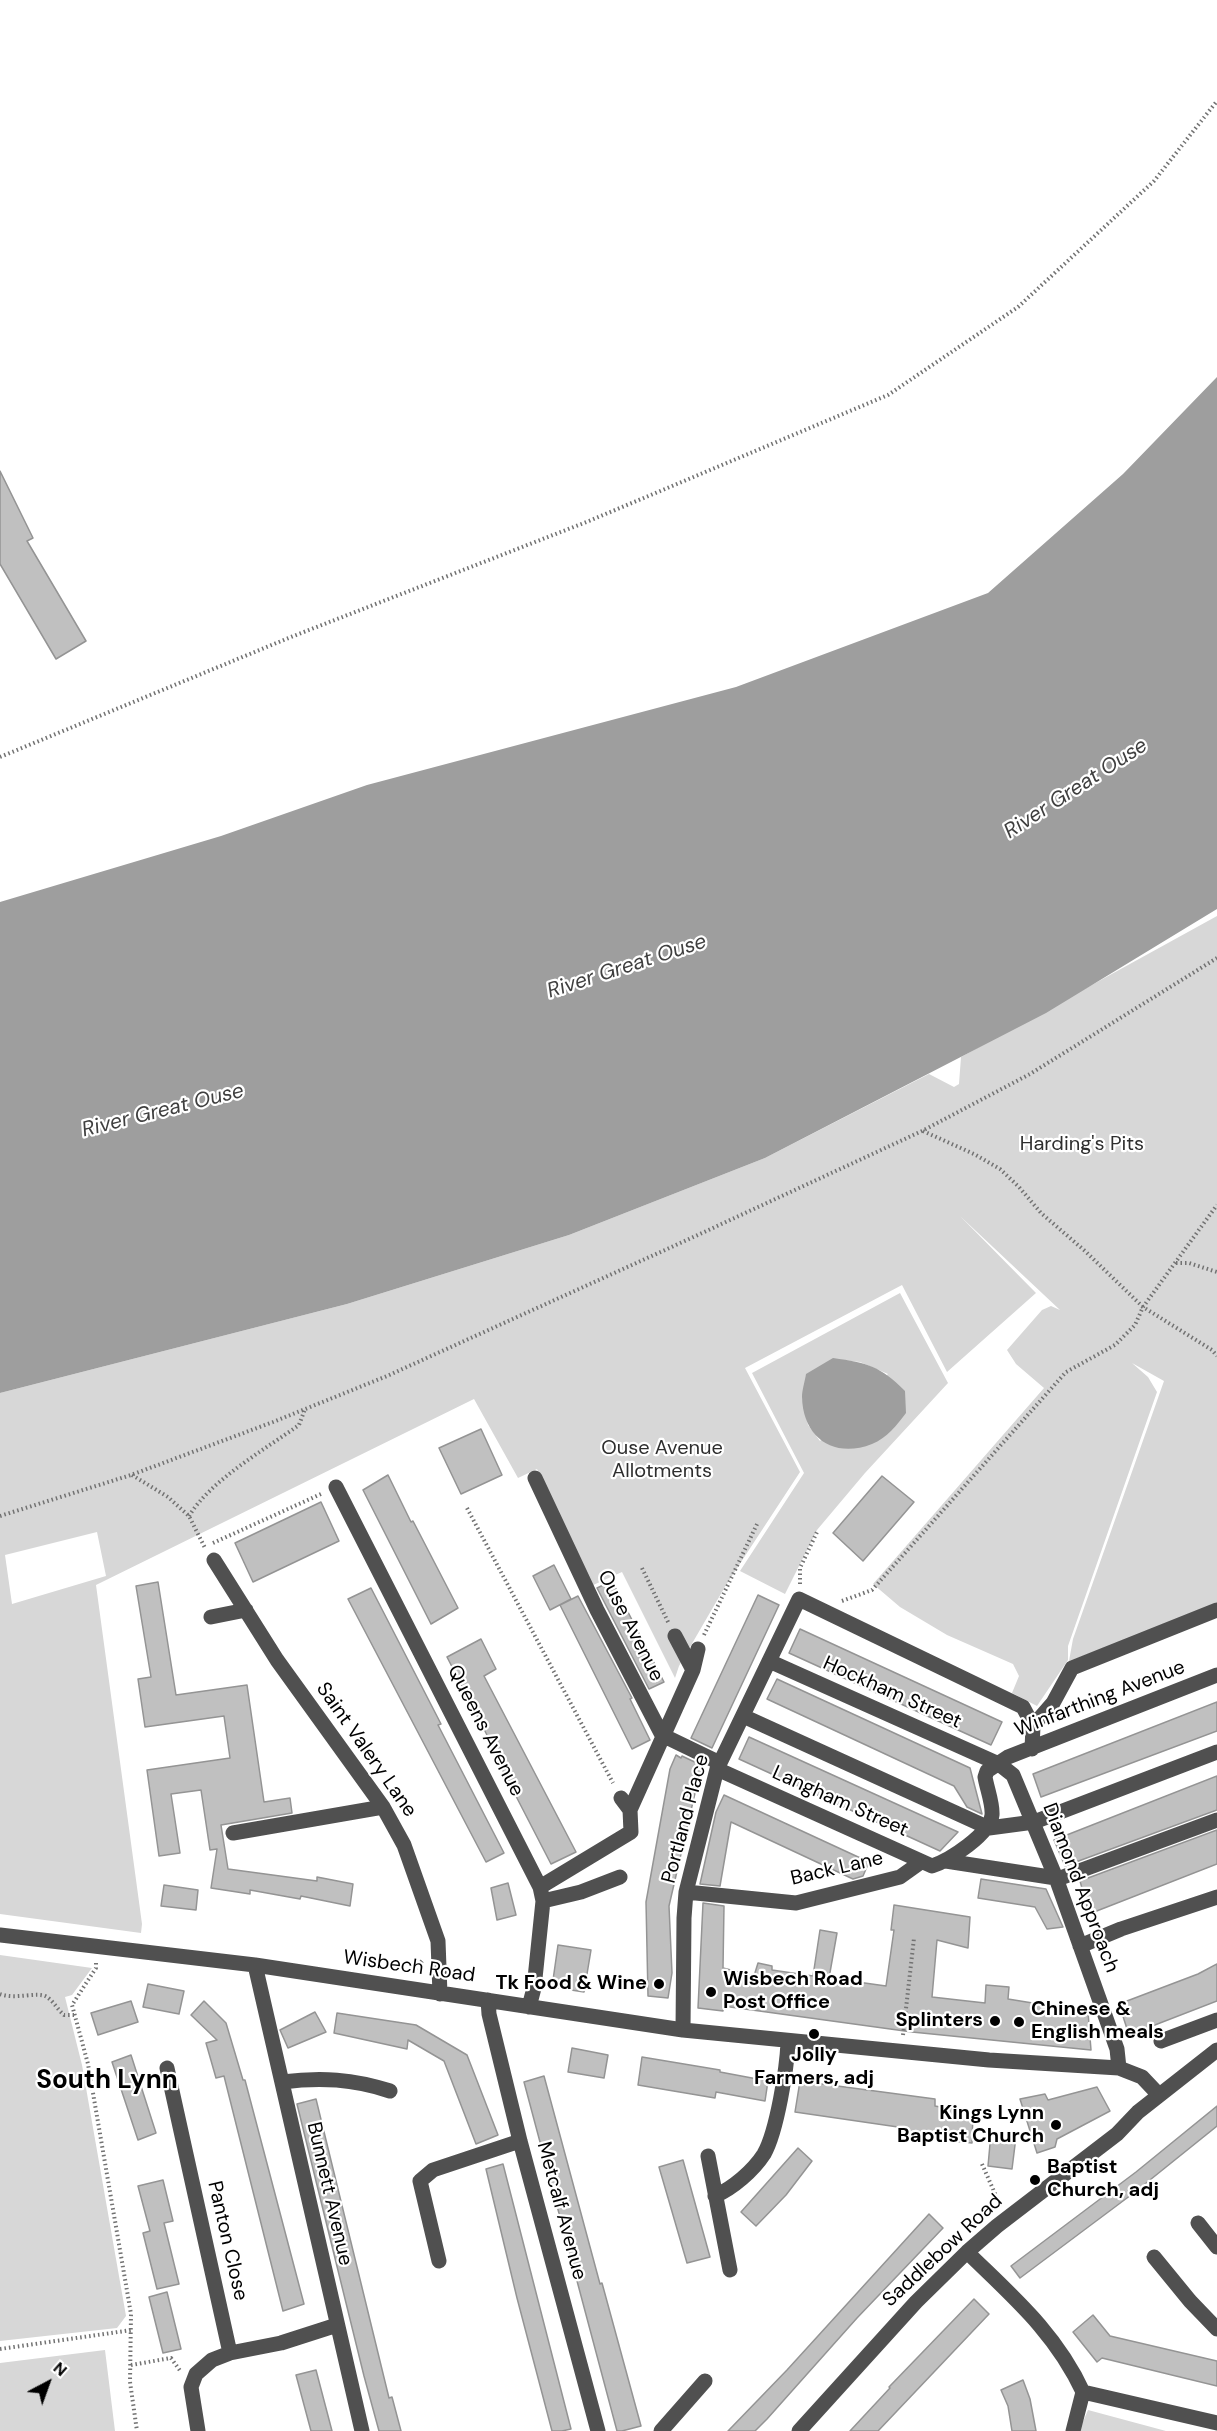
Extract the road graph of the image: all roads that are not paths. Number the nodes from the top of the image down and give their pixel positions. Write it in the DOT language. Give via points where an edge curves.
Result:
graph roads {
  1 [pos="535,1478"];
  2 [pos="336,1487"];
  3 [pos="214,1560"];
  4 [pos="246,1610"];
  5 [pos="1217,1610"];
  6 [pos="211,1617"];
  7 [pos="675,1636"];
  8 [pos="698,1649"];
  9 [pos="769,1660"];
  10 [pos="693,1670"];
  11 [pos="1217,1675"];
  12 [pos="743,1716"];
  13 [pos="1034,1726"];
  14 [pos="662,1735"];
  15 [pos="1032,1749"];
  16 [pos="1217,1752"];
  17 [pos="999,1764"];
  18 [pos="719,1766"];
  19 [pos="383,1807"];
  20 [pos="1217,1820"];
  21 [pos="1034,1822"];
  22 [pos="988,1828"];
  23 [pos="233,1833"];
  24 [pos="946,1861"];
  25 [pos="921,1862"];
  26 [pos="620,1877"];
  27 [pos="1056,1878"];
  28 [pos="686,1892"];
  29 [pos="541,1894"];
  30 [pos="1217,1897"];
  31 [pos="0,1935"];
  32 [pos="1080,1946"];
  33 [pos="255,1965"];
  34 [pos="440,1994"];
  35 [pos="488,2000"];
  36 [pos="529,2007"];
  37 [pos="1217,2020"];
  38 [pos="683,2030"];
  39 [pos="1161,2041"];
  40 [pos="788,2042"];
  41 [pos="1217,2050"];
  42 [pos="167,2068"];
  43 [pos="1119,2068"];
  44 [pos="282,2082"];
  45 [pos="390,2091"];
  46 [pos="1159,2095"];
  47 [pos="520,2141"];
  48 [pos="708,2156"];
  49 [pos="716,2196"];
  50 [pos="1198,2223"];
  51 [pos="1217,2247"];
  52 [pos="967,2252"];
  53 [pos="1154,2257"];
  54 [pos="439,2261"];
  55 [pos="730,2270"];
  56 [pos="336,2325"];
  57 [pos="1217,2329"];
  58 [pos="230,2353"];
  59 [pos="705,2381"];
  60 [pos="1083,2392"];
  61 [pos="1217,2423"];
  62 [pos="198,2431"];
  63 [pos="362,2431"];
  64 [pos="598,2431"];
  65 [pos="661,2431"];
  66 [pos="799,2431"];
  67 [pos="1073,2431"];
  1 -- 14 [label="street, Ouse Avenue"];
  2 -- 29 [label="street, Queens Avenue"];
  3 -- 4 [label="street, Saint Valery Lane"];
  4 -- 6 [label="street"];
  4 -- 19 [label="street, Saint Valery Lane" via="277,1660"];
  5 -- 13 [label="street" via="1072,1668 1053,1703"];
  7 -- 10 [label="street"];
  8 -- 10 [label="street"];
  9 -- 12 [label="street, Portland Place"];
  9 -- 13 [label="street, Portland Place" via="799,1599 1023,1707"];
  9 -- 17 [label="street, Hockham Street"];
  10 -- 14 [label="street"];
  11 -- 15 [label="street, Winfarthing Avenue"];
  12 -- 18 [label="street, Portland Place"];
  12 -- 22 [label="street"];
  13 -- 15 [label="street"];
  14 -- 18 [label="street"];
  14 -- 29 [label="street" via="626,1804 631,1833"];
  15 -- 17 [label="street, Winfarthing Avenue"];
  16 -- 21 [label="street"];
  17 -- 21 [label="street, Diamond Approach" via="1012,1775"];
  17 -- 22 [label="street" via="987,1771 985,1777 992,1814"];
  18 -- 25 [label="street, Langham Street"];
  18 -- 28 [label="street, Portland Place"];
  19 -- 23 [label="street"];
  19 -- 34 [label="street, Saint Valery Lane" via="404,1845 438,1941"];
  20 -- 27 [label="street"];
  21 -- 22 [label="street"];
  21 -- 27 [label="street, Diamond Approach"];
  22 -- 24 [label="street"];
  24 -- 25 [label="street, Langham Street" via="932,1866"];
  24 -- 27 [label="street, Langham Street"];
  25 -- 28 [label="street, Back Lane" via="900,1877 796,1903"];
  26 -- 29 [label="street" via="581,1892"];
  27 -- 32 [label="street, Diamond Approach"];
  28 -- 38 [label="street, Portland Place"];
  29 -- 36 [label="street"];
  30 -- 32 [label="street"];
  31 -- 33 [label="street, Wisbech Road"];
  32 -- 43 [label="street, Diamond Approach" via="1117,2049"];
  33 -- 34 [label="street, Wisbech Road"];
  33 -- 44 [label="street, Bunnett Avenue"];
  34 -- 35 [label="street, Wisbech Road"];
  35 -- 36 [label="street, Wisbech Road"];
  35 -- 47 [label="street, Metcalf Avenue"];
  36 -- 38 [label="street, Wisbech Road"];
  37 -- 39 [label="street"];
  38 -- 40 [label="street, Wisbech Road"];
  40 -- 43 [label="street, Wisbech Road"];
  40 -- 49 [label="street" via="788,2062 770,2142 731,2188"];
  41 -- 46 [label="street"];
  42 -- 58 [label="street, Panton Close"];
  43 -- 46 [label="street, Wisbech Road" via="1142,2077"];
  44 -- 45 [label="street" via="315,2078 366,2083"];
  44 -- 56 [label="street, Bunnett Avenue"];
  46 -- 52 [label="street, Saddlebow Road" via="1117,2134"];
  47 -- 54 [label="street" via="433,2170 420,2181"];
  47 -- 64 [label="street, Metcalf Avenue"];
  48 -- 49 [label="street"];
  49 -- 55 [label="street"];
  50 -- 51 [label="street"];
  52 -- 60 [label="street" via="1051,2338 1066,2357"];
  52 -- 66 [label="street, Saddlebow Road"];
  53 -- 57 [label="street"];
  56 -- 58 [label="street" via="281,2343"];
  56 -- 63 [label="street, Bunnett Avenue"];
  58 -- 62 [label="street" via="212,2360 196,2374 191,2387"];
  59 -- 65 [label="street"];
  60 -- 61 [label="street"];
  60 -- 67 [label="street"];
}
